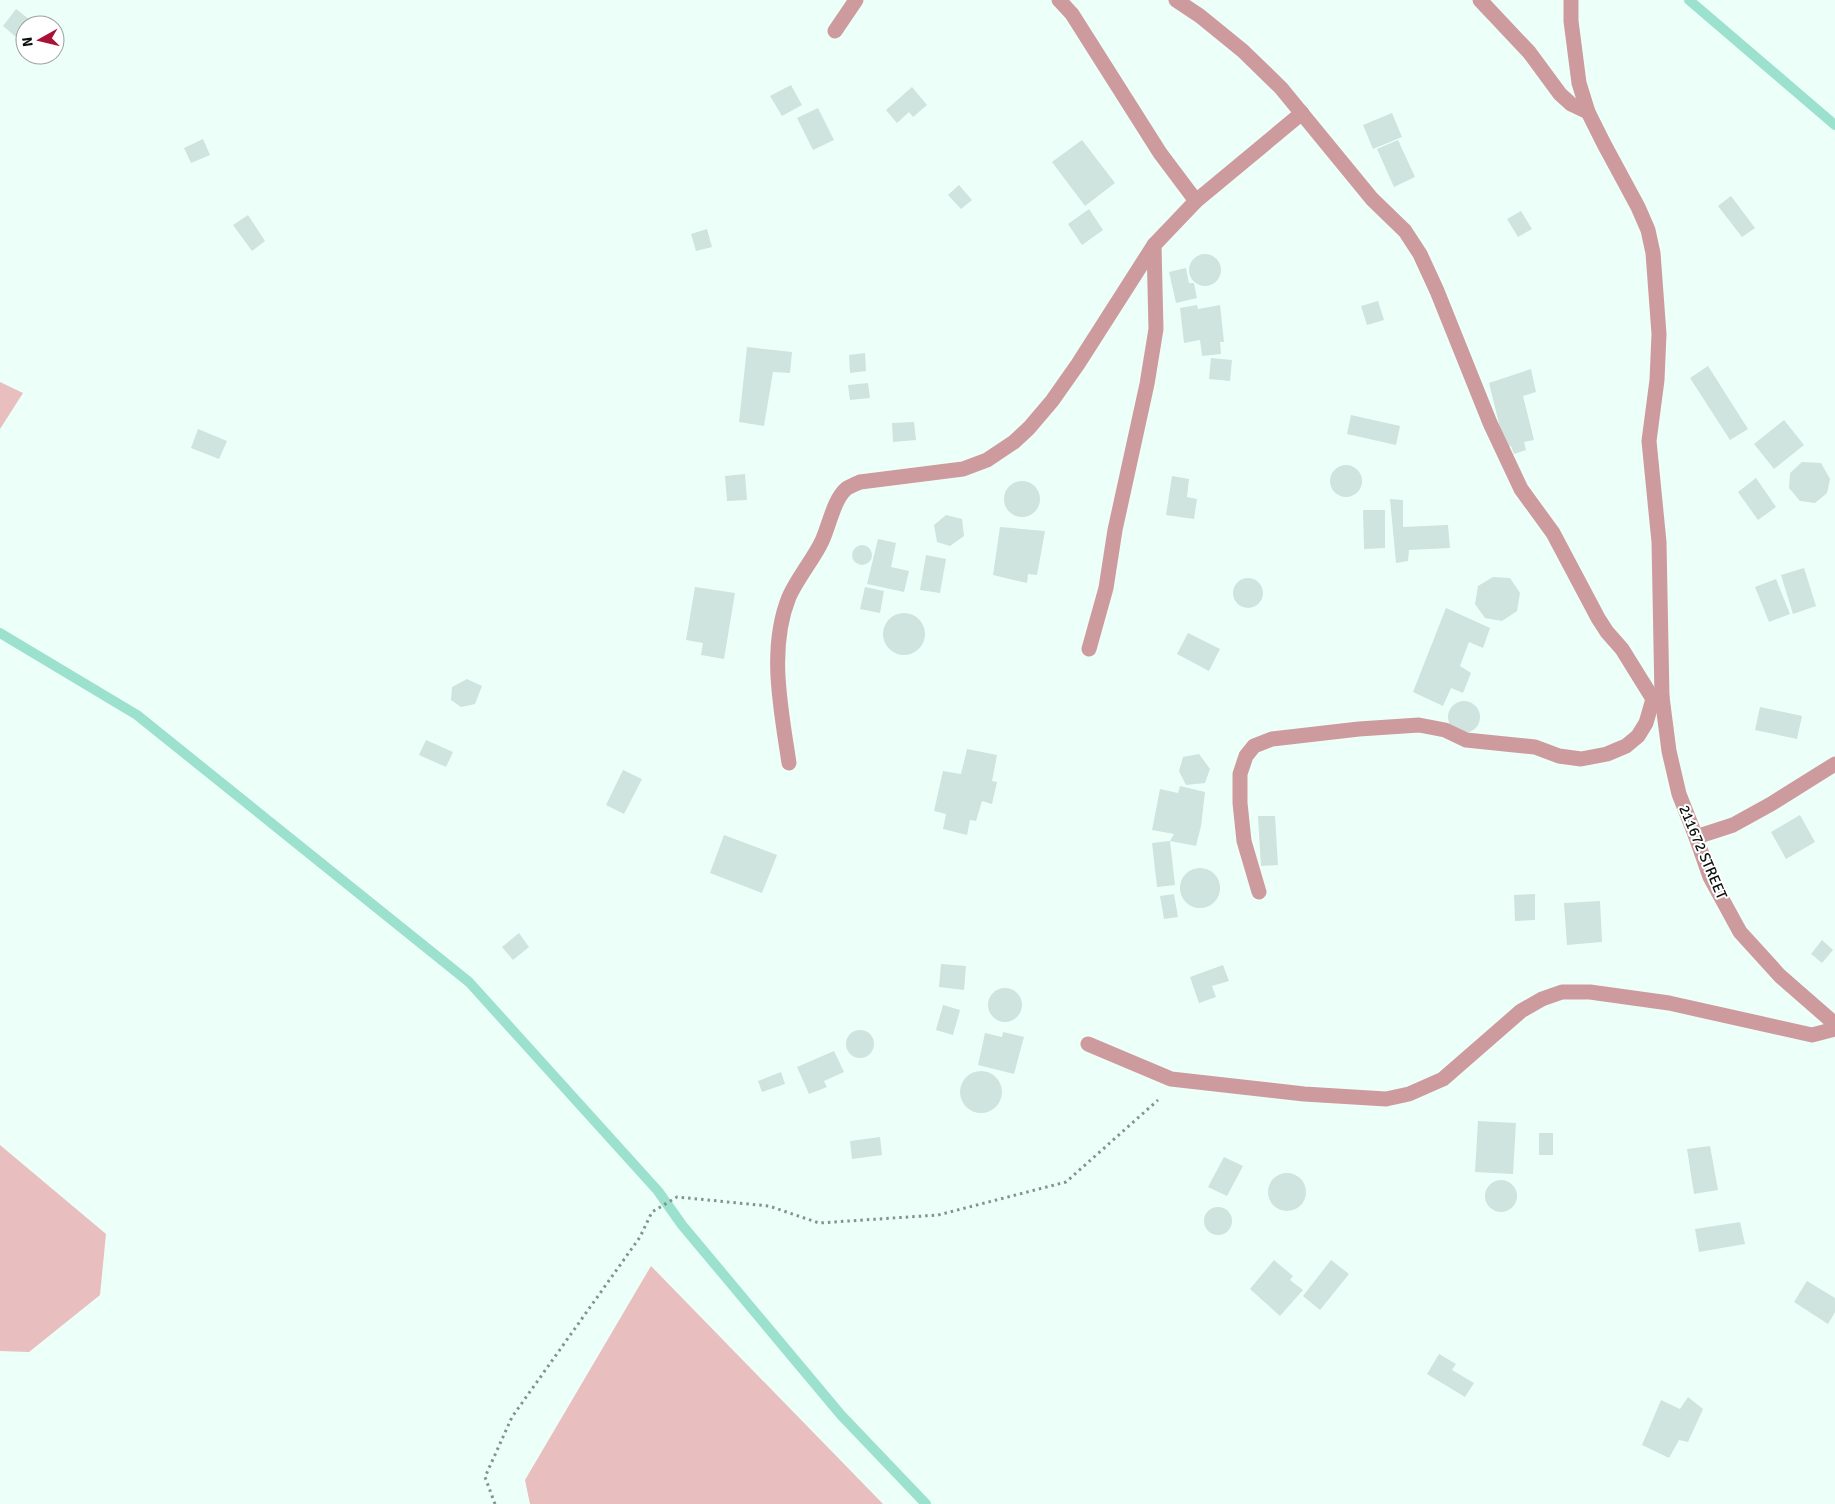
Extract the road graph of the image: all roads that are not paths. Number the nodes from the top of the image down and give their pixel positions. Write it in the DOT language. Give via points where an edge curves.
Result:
graph roads {
  1 [pos="856,0"];
  2 [pos="1059,0"];
  3 [pos="1176,0"];
  4 [pos="1480,0"];
  5 [pos="1571,0"];
  6 [pos="835,31"];
  7 [pos="1588,112"];
  8 [pos="1302,113"];
  9 [pos="1196,201"];
  10 [pos="1154,245"];
  11 [pos="1089,649"];
  12 [pos="1658,698"];
  13 [pos="789,763"];
  14 [pos="1835,764"];
  15 [pos="1696,837"];
  16 [pos="1259,892"];
  17 [pos="1835,1024"];
  18 [pos="1835,1029"];
  19 [pos="1088,1044"];
  1 -- 6 [label="street"];
  2 -- 9 [label="street" via="1072,14 1160,153"];
  3 -- 8 [label="street" via="1243,51"];
  4 -- 7 [label="street" via="1529,52 1560,94"];
  5 -- 7 [label="street" via="1575,62"];
  7 -- 12 [label="street" via="1638,207 1648,230 1652,253 1659,334 1649,442 1660,542"];
  8 -- 9 [label="street"];
  8 -- 12 [label="street" via="1372,198 1405,231 1420,254 1509,466 1528,500 1553,533 1598,618"];
  9 -- 10 [label="street"];
  10 -- 11 [label="street" via="1156,328 1147,384 1115,530 1106,588"];
  10 -- 13 [label="street" via="1078,364 1046,408 1014,442 987,460 963,469 860,482 846,489 839,498 821,543 790,594 779,632 780,687"];
  12 -- 15 [label="street, 211672 STREET" via="1679,794"];
  12 -- 16 [label="street" via="1638,736 1626,746 1581,759 1559,756 1535,747 1466,740 1445,730 1419,725 1359,728 1272,739 1254,746 1246,756 1240,774 1240,803 1244,841"];
  14 -- 15 [label="street" via="1733,825"];
  15 -- 17 [label="street, 211672 STREET" via="1710,877 1740,932 1780,976"];
  18 -- 19 [label="street" via="1812,1035 1669,1004 1590,992 1562,992 1521,1011 1443,1079 1409,1094 1386,1099 1304,1094 1171,1079"];
}
